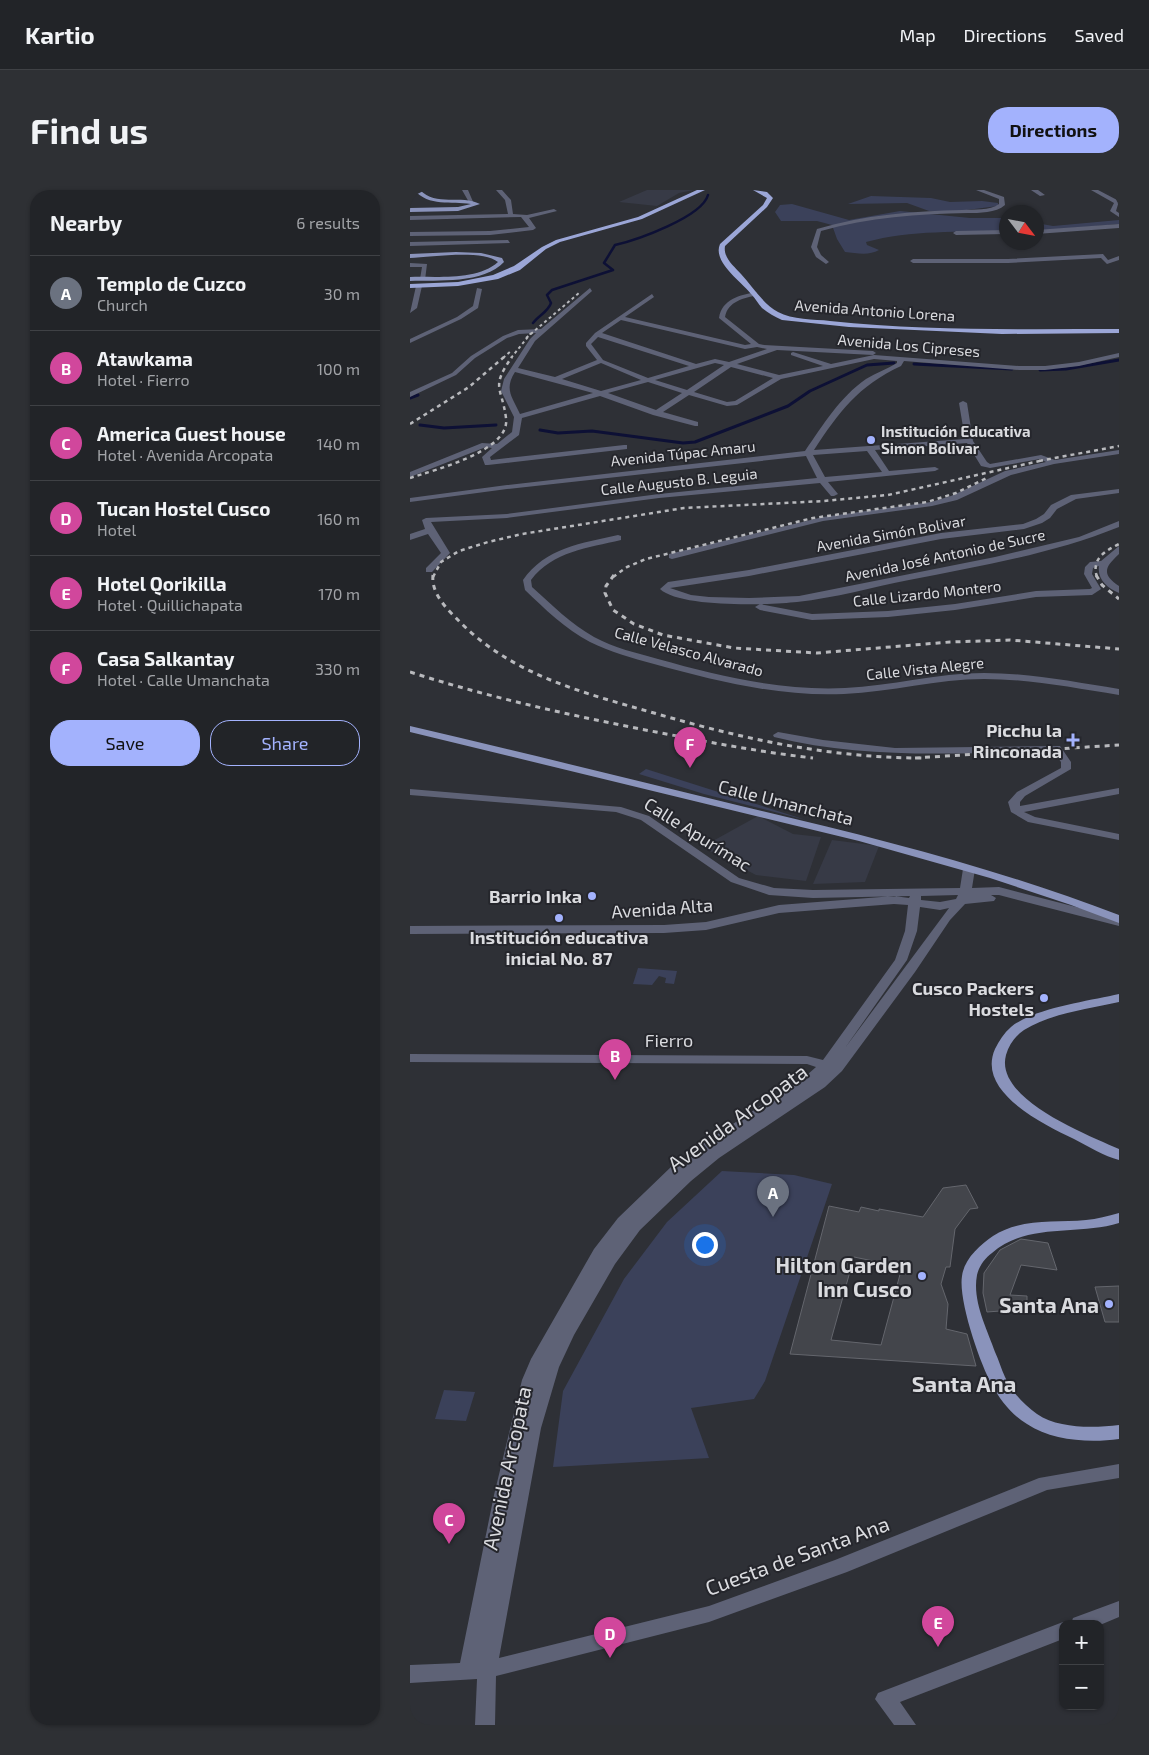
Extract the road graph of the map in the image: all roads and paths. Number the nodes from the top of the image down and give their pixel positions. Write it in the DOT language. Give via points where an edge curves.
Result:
graph roads {
  1 [pos="465,190"];
  2 [pos="499,190"];
  3 [pos="702,190"];
  4 [pos="756,190"];
  5 [pos="979,190"];
  6 [pos="1034,190"];
  7 [pos="1094,190"];
  8 [pos="417,191"];
  9 [pos="1042,195"];
  10 [pos="410,196"];
  11 [pos="472,203"];
  12 [pos="410,210"];
  13 [pos="554,211"];
  14 [pos="511,215"];
  15 [pos="1119,215"];
  16 [pos="466,217"];
  17 [pos="526,217"];
  18 [pos="410,218"];
  19 [pos="1119,226"];
  20 [pos="1044,231"];
  21 [pos="999,232"];
  22 [pos="490,233"];
  23 [pos="956,233"];
  24 [pos="410,234"];
  25 [pos="464,234"];
  26 [pos="486,242"];
  27 [pos="508,242"];
  28 [pos="410,244"];
  29 [pos="483,255"];
  30 [pos="410,256"];
  31 [pos="1119,258"];
  32 [pos="912,261"];
  33 [pos="826,262"];
  34 [pos="410,265"];
  35 [pos="410,279"];
  36 [pos="421,282"];
  37 [pos="410,286"];
  38 [pos="479,289"];
  39 [pos="590,290"];
  40 [pos="756,294"];
  41 [pos="652,296"];
  42 [pos="413,298"];
  43 [pos="410,310"];
  44 [pos="620,318"];
  45 [pos="541,331"];
  46 [pos="1119,331"];
  47 [pos="596,334"];
  48 [pos="410,341"];
  49 [pos="757,345"];
  50 [pos="775,349"];
  51 [pos="1119,355"];
  52 [pos="473,357"];
  53 [pos="900,359"];
  54 [pos="600,361"];
  55 [pos="732,364"];
  56 [pos="696,366"];
  57 [pos="832,367"];
  58 [pos="513,369"];
  59 [pos="779,377"];
  60 [pos="558,378"];
  61 [pos="648,380"];
  62 [pos="686,392"];
  63 [pos="599,394"];
  64 [pos="410,395"];
  65 [pos="410,401"];
  66 [pos="963,403"];
  67 [pos="656,413"];
  68 [pos="518,418"];
  69 [pos="694,424"];
  70 [pos="969,442"];
  71 [pos="498,446"];
  72 [pos="624,447"];
  73 [pos="869,448"];
  74 [pos="1119,452"];
  75 [pos="808,453"];
  76 [pos="1054,462"];
  77 [pos="936,469"];
  78 [pos="887,474"];
  79 [pos="410,475"];
  80 [pos="823,480"];
  81 [pos="1119,491"];
  82 [pos="834,494"];
  83 [pos="410,500"];
  84 [pos="1119,524"];
  85 [pos="430,530"];
  86 [pos="410,537"];
  87 [pos="618,538"];
  88 [pos="1119,549"];
  89 [pos="672,556"];
  90 [pos="1104,563"];
  91 [pos="429,570"];
  92 [pos="1119,590"];
  93 [pos="718,599"];
  94 [pos="773,600"];
  95 [pos="780,610"];
  96 [pos="794,691"];
  97 [pos="1119,692"];
  98 [pos="410,729"];
  99 [pos="778,735"];
  100 [pos="410,792"];
  101 [pos="1116,793"];
  102 [pos="1016,810"];
  103 [pos="1119,837"];
  104 [pos="969,869"];
  105 [pos="772,892"];
  106 [pos="963,896"];
  107 [pos="915,897"];
  108 [pos="779,909"];
  109 [pos="1118,918"];
  110 [pos="410,930"];
  111 [pos="1119,998"];
  112 [pos="410,1058"];
  113 [pos="832,1066"];
  114 [pos="1119,1156"];
  115 [pos="1119,1218"];
  116 [pos="1119,1432"];
  117 [pos="1119,1471"];
  118 [pos="1119,1609"];
  119 [pos="1090,1620"];
  120 [pos="1059,1632"];
  121 [pos="478,1671"];
  122 [pos="410,1674"];
  123 [pos="485,1725"];
  124 [pos="906,1725"];
  1 -- 11 [label="street"];
  2 -- 14 [label="street" via="508,200"];
  3 -- 36 [label="highway" via="640,218 558,241 517,268 495,277 458,284"];
  4 -- 40 [label="highway, Avenida Antonio Lorena" via="770,198 722,245 721,250 725,261"];
  5 -- 33 [label="street" via="1002,198 1002,204 987,210 921,212 850,220 819,230 814,247"];
  6 -- 9 [label="street"];
  7 -- 15 [label="street" via="1117,202 1113,211"];
  8 -- 10 [label="street"];
  8 -- 11 [label="main road" via="430,198"];
  11 -- 12 [label="main road" via="477,206"];
  13 -- 17 [label="street"];
  14 -- 16 [label="street"];
  14 -- 17 [label="street"];
  16 -- 18 [label="street"];
  16 -- 25 [label="street"];
  17 -- 22 [label="street" via="533,228"];
  19 -- 20 [label="street"];
  21 -- 23 [label="street"];
  22 -- 25 [label="street"];
  22 -- 26 [label="street"];
  24 -- 25 [label="street"];
  26 -- 27 [label="street"];
  26 -- 28 [label="street"];
  26 -- 29 [label="street"];
  29 -- 30 [label="main road"];
  29 -- 36 [label="main road" via="496,257 501,262 477,274"];
  31 -- 32 [label="street" via="1107,262 1103,256 1008,261"];
  34 -- 36 [label="street" via="426,265"];
  35 -- 36 [label="main road"];
  36 -- 37 [label="highway"];
  36 -- 42 [label="street"];
  38 -- 48 [label="street" via="476,307"];
  39 -- 45 [label="street"];
  40 -- 46 [label="highway, Avenida Antonio Lorena" via="763,305 775,314 817,323 1002,332"];
  40 -- 49 [label="street, Avenida Los Cipreses" via="732,301 722,312 722,318"];
  41 -- 44 [label="street"];
  42 -- 43 [label="street" via="414,308"];
  44 -- 47 [label="street"];
  44 -- 49 [label="street" via="745,347"];
  45 -- 52 [label="street" via="510,334"];
  45 -- 58 [label="street"];
  47 -- 54 [label="street" via="588,344"];
  47 -- 56 [label="street"];
  49 -- 50 [label="street, Avenida Los Cipreses"];
  50 -- 53 [label="street, Avenida Los Cipreses" via="881,353"];
  50 -- 55 [label="street"];
  50 -- 57 [label="street"];
  51 -- 53 [label="street, Avenida Los Cipreses" via="1045,368"];
  52 -- 64 [label="street" via="454,374"];
  52 -- 65 [label="street" via="480,361 479,364"];
  53 -- 57 [label="street" via="874,357"];
  53 -- 75 [label="street" via="899,366 872,378 840,405"];
  54 -- 60 [label="street"];
  54 -- 61 [label="street"];
  55 -- 56 [label="street" via="715,361"];
  55 -- 59 [label="street"];
  55 -- 62 [label="street"];
  56 -- 61 [label="street"];
  57 -- 59 [label="street"];
  58 -- 60 [label="street"];
  58 -- 68 [label="street" via="507,378 505,391"];
  59 -- 62 [label="street" via="732,403"];
  60 -- 63 [label="street"];
  61 -- 62 [label="street"];
  61 -- 63 [label="street"];
  62 -- 67 [label="street"];
  63 -- 67 [label="street"];
  63 -- 68 [label="street"];
  66 -- 70 [label="street"];
  67 -- 69 [label="street"];
  68 -- 71 [label="street" via="516,433"];
  70 -- 73 [label="street, Avenida Túpac Amaru"];
  70 -- 76 [label="street" via="984,464 990,466 1041,457"];
  71 -- 72 [label="street" via="486,457 488,464"];
  71 -- 79 [label="street" via="485,446"];
  73 -- 75 [label="street, Avenida Túpac Amaru"];
  73 -- 78 [label="street"];
  74 -- 76 [label="street"];
  75 -- 80 [label="street"];
  75 -- 83 [label="street, Avenida Túpac Amaru"];
  76 -- 89 [label="street" via="1008,473 944,501 823,519"];
  77 -- 78 [label="street, Calle Augusto B. Leguia"];
  78 -- 80 [label="street, Calle Augusto B. Leguia"];
  80 -- 82 [label="street"];
  80 -- 85 [label="street, Calle Augusto B. Leguia" via="659,496 507,516 426,520"];
  81 -- 93 [label="street, Avenida Simón Bolivar" via="1074,497 1054,507 1047,516 1024,526 941,536 664,587 664,590 692,599"];
  84 -- 94 [label="street, Avenida José Antonio de Sucre" via="1082,539 995,560 799,599"];
  85 -- 86 [label="street"];
  85 -- 91 [label="street" via="446,553"];
  87 -- 96 [label="street, Calle Velasco Alvarado" via="547,558 534,568 527,580 528,588 566,623 611,648 688,670"];
  88 -- 90 [label="street"];
  90 -- 92 [label="street" via="1103,578"];
  90 -- 95 [label="street, Calle Lizardo Montero" via="1089,567 1088,574 1097,589 1092,592 1036,594 888,614 812,617"];
  93 -- 94 [label="street, Avenida José Antonio de Sucre"];
  93 -- 95 [label="street, Calle Lizardo Montero"];
  94 -- 95 [label="street"];
  96 -- 97 [label="street, Calle Vista Alegre" via="868,689 985,676"];
  98 -- 104 [label="main road, Calle Umanchata" via="853,836"];
  99 -- 102 [label="street" via="896,751 1057,749 1066,762 1066,769 1021,794 1014,802"];
  100 -- 105 [label="street, Calle Apurímac" via="617,808 632,812 734,880"];
  101 -- 102 [label="street"];
  102 -- 103 [label="street" via="1032,820"];
  104 -- 106 [label="street"];
  104 -- 109 [label="main road, Calle Umanchata"];
  105 -- 107 [label="street, Calle Apurímac"];
  105 -- 108 [label="street"];
  106 -- 107 [label="street" via="940,906"];
  106 -- 109 [label="street" via="1055,906"];
  106 -- 113 [label="street, Avenida Arcopata" via="911,970"];
  107 -- 108 [label="street, Avenida Alta"];
  107 -- 113 [label="street, Avenida Arcopata" via="912,931 901,960"];
  108 -- 110 [label="street, Avenida Alta" via="706,926 664,929"];
  111 -- 114 [label="main road" via="1042,1018 1019,1028 1000,1051 997,1064 1000,1077 1018,1099 1044,1118"];
  112 -- 113 [label="street, Fierro" via="807,1060"];
  113 -- 121 [label="street, Avenida Arcopata" via="677,1170 623,1222 599,1253 530,1380 502,1495"];
  115 -- 116 [label="main road" via="1102,1223 1026,1229 1004,1236 985,1250 968,1278 975,1317 999,1383 1020,1408 1036,1422 1062,1429 1087,1433"];
  117 -- 121 [label="street, Cuesta de Santa Ana" via="1045,1483 841,1566 709,1614"];
  118 -- 119 [label="street"];
  120 -- 124 [label="street" via="885,1699"];
  121 -- 122 [label="street, Cuesta de Santa Ana"];
  121 -- 123 [label="street, Avenida Arcopata"];
}
